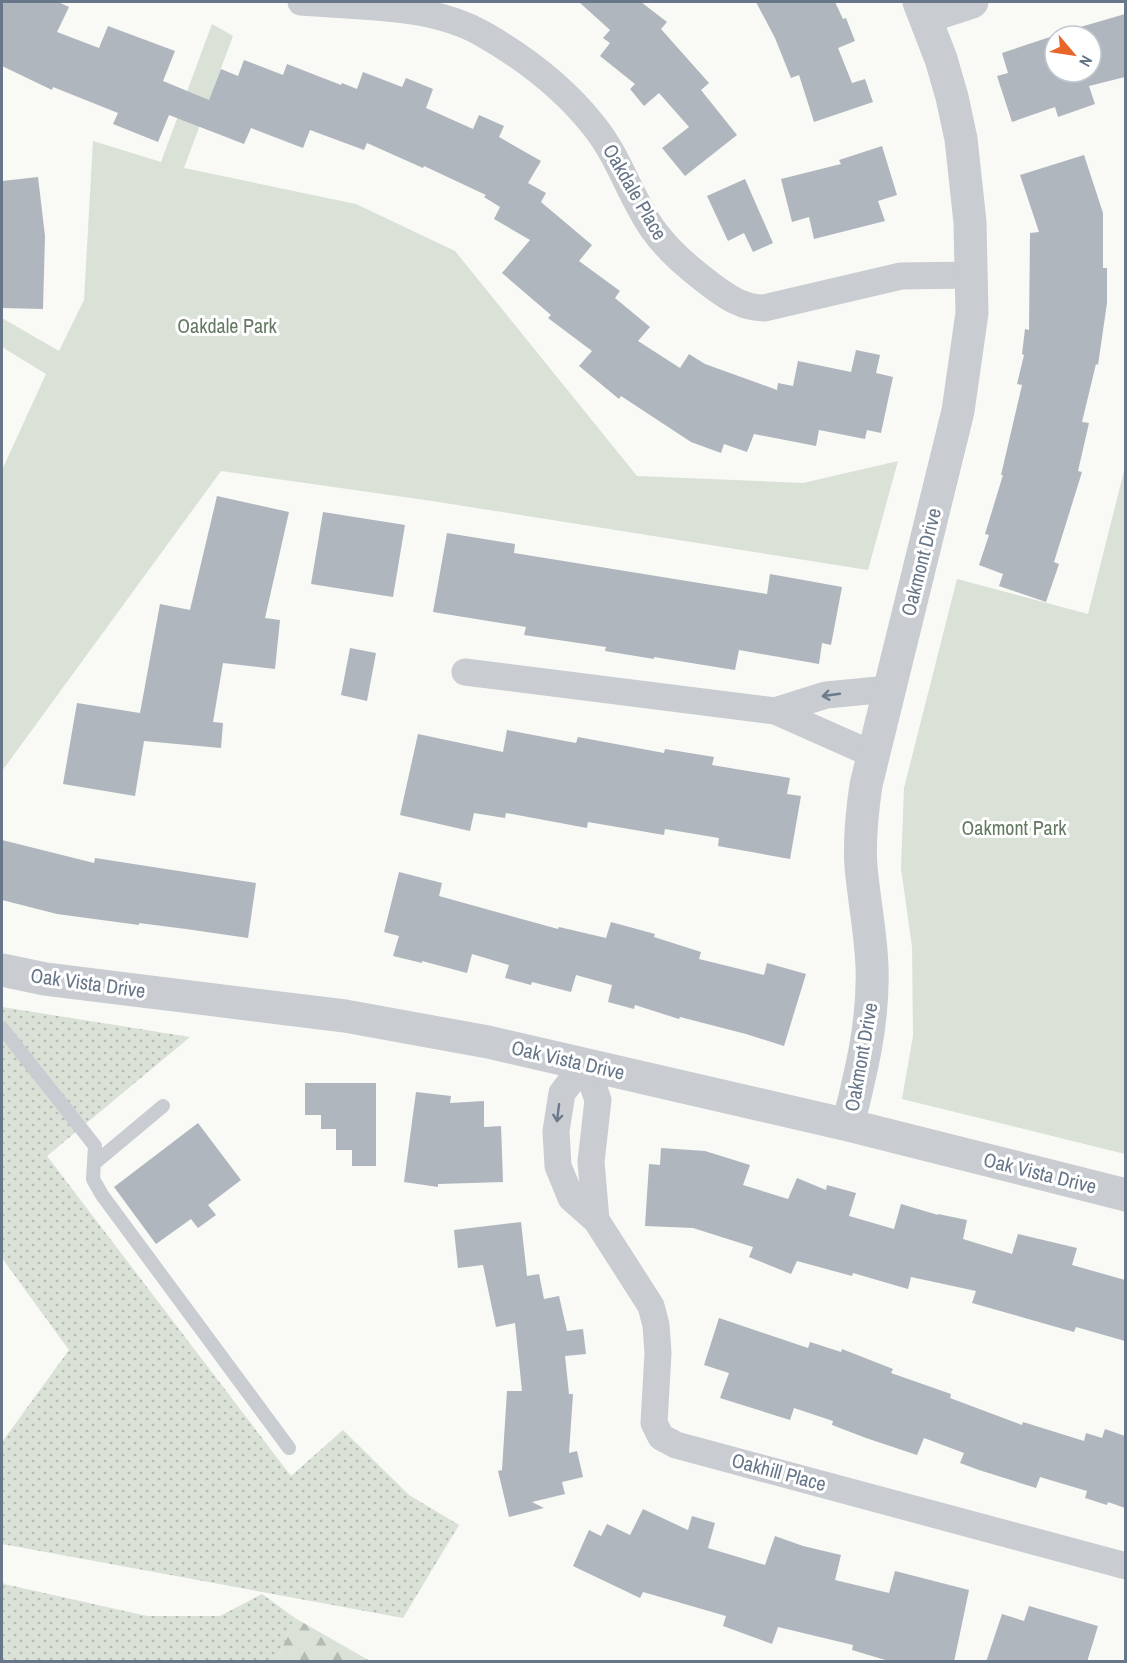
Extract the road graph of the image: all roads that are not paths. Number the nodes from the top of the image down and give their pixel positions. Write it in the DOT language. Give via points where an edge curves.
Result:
graph roads {
  1 [pos="302,2"];
  2 [pos="972,2"];
  3 [pos="922,9"];
  4 [pos="464,12"];
  5 [pos="972,274"];
  6 [pos="465,672"];
  7 [pos="889,689"];
  8 [pos="776,711"];
  9 [pos="872,754"];
  10 [pos="2,970"];
  11 [pos="2,1028"];
  12 [pos="585,1063"];
  13 [pos="164,1106"];
  14 [pos="848,1125"];
  15 [pos="96,1162"];
  16 [pos="1125,1195"];
  17 [pos="596,1220"];
  18 [pos="289,1448"];
  19 [pos="1125,1566"];
  1 -- 4 [label="street, Oakdale Place" via="423,13"];
  2 -- 3 [label="street"];
  3 -- 5 [label="street, Oakmont Drive" via="952,97 961,139"];
  4 -- 5 [label="street, Oakdale Place" via="481,32 531,64 576,105 608,145 652,228 668,248 733,300 764,308 901,276"];
  5 -- 7 [label="street, Oakmont Drive" via="971,324 958,411"];
  6 -- 8 [label="street"];
  7 -- 8 [label="street, one-way" via="826,695"];
  7 -- 9 [label="street, Oakmont Drive"];
  8 -- 9 [label="street"];
  9 -- 14 [label="street, Oakmont Drive" via="861,867 872,998 865,1058"];
  10 -- 12 [label="street, Oak Vista Drive" via="45,979 345,1016"];
  11 -- 15 [label="lane" via="95,1146"];
  12 -- 14 [label="street, Oak Vista Drive"];
  12 -- 17 [label="street, Oakhill Place" via="598,1100 591,1162"];
  12 -- 17 [label="street, Oakhill Place, one-way" via="562,1093 556,1149 558,1166 571,1198"];
  13 -- 15 [label="lane"];
  14 -- 16 [label="street, Oak Vista Drive"];
  15 -- 18 [label="lane" via="93,1179 102,1195"];
  17 -- 19 [label="street, Oakhill Place" via="651,1306 658,1353 654,1423 661,1437 676,1445"];
}
